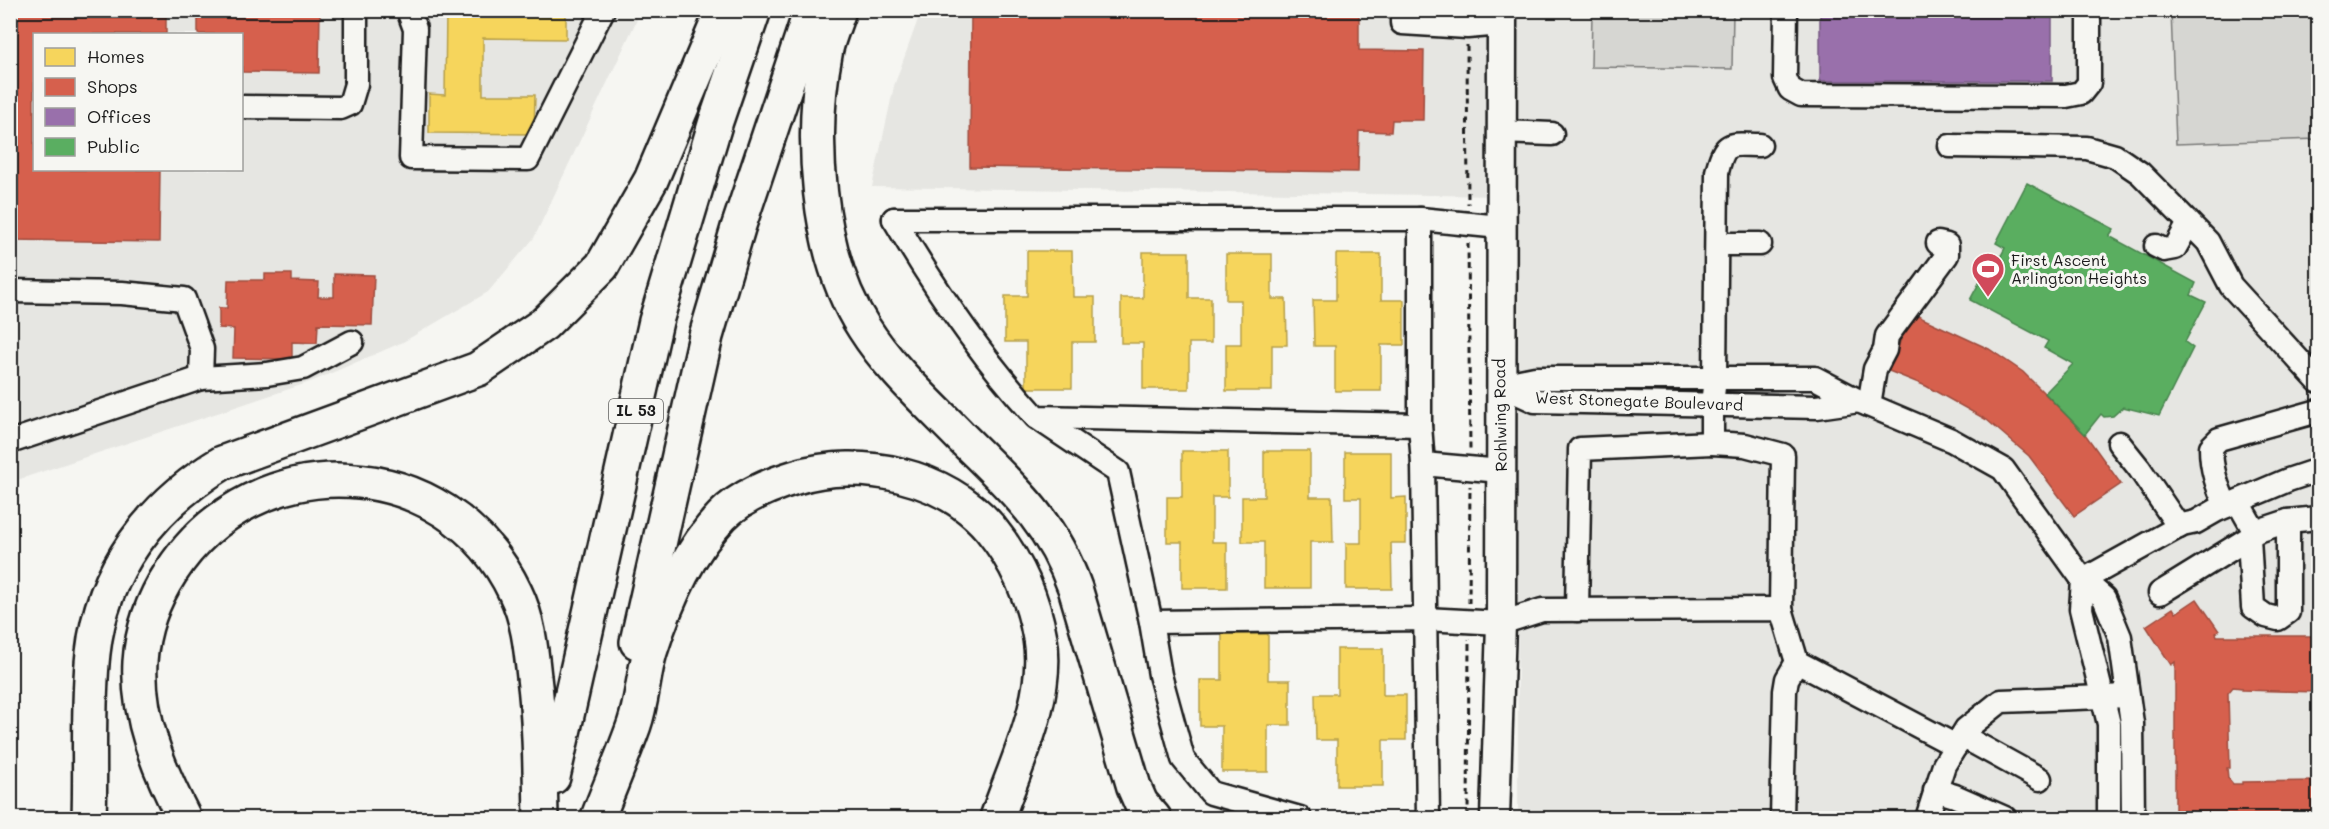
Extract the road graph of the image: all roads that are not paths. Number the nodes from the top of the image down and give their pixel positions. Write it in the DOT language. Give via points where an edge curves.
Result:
graph roads {
  1 [pos="357,10"];
  2 [pos="408,10"];
  3 [pos="603,10"];
  4 [pos="723,10"];
  5 [pos="754,10"];
  6 [pos="811,10"];
  7 [pos="839,10"];
  8 [pos="1402,10"];
  9 [pos="1786,10"];
  10 [pos="2089,10"];
  11 [pos="1502,17"];
  12 [pos="243,107"];
  13 [pos="1501,132"];
  14 [pos="1552,134"];
  15 [pos="1760,145"];
  16 [pos="1950,146"];
  17 [pos="1420,219"];
  18 [pos="2189,223"];
  19 [pos="1500,227"];
  20 [pos="1938,243"];
  21 [pos="1717,244"];
  22 [pos="1760,244"];
  23 [pos="2156,246"];
  24 [pos="10,291"];
  25 [pos="352,342"];
  26 [pos="201,378"];
  27 [pos="1715,378"];
  28 [pos="2319,381"];
  29 [pos="1500,385"];
  30 [pos="1864,403"];
  31 [pos="1712,405"];
  32 [pos="2319,411"];
  33 [pos="1036,417"];
  34 [pos="1420,425"];
  35 [pos="10,442"];
  36 [pos="1712,443"];
  37 [pos="2119,443"];
  38 [pos="1423,464"];
  39 [pos="2319,470"];
  40 [pos="1501,471"];
  41 [pos="2232,504"];
  42 [pos="2319,518"];
  43 [pos="2288,521"];
  44 [pos="2179,527"];
  45 [pos="2252,535"];
  46 [pos="2083,580"];
  47 [pos="2160,593"];
  48 [pos="1781,609"];
  49 [pos="1576,610"];
  50 [pos="1425,619"];
  51 [pos="1151,622"];
  52 [pos="1501,623"];
  53 [pos="1797,662"];
  54 [pos="2103,696"];
  55 [pos="2128,696"];
  56 [pos="1959,741"];
  57 [pos="2040,779"];
  58 [pos="1935,790"];
  59 [pos="598,818"];
  60 [pos="89,819"];
  61 [pos="184,819"];
  62 [pos="542,819"];
  63 [pos="997,819"];
  64 [pos="1154,819"];
  65 [pos="1300,819"];
  66 [pos="1428,819"];
  67 [pos="1495,819"];
  68 [pos="1782,819"];
  69 [pos="1927,819"];
  70 [pos="2005,819"];
  71 [pos="2109,819"];
  72 [pos="2133,819"];
  1 -- 12 [label="street" via="356,84 350,104 341,108"];
  2 -- 3 [label="street" via="416,29 411,158 528,159"];
  4 -- 60 [label="highway" via="651,180 608,256 544,324 478,369 222,463 173,498 144,529 120,565 100,617 93,652"];
  5 -- 62 [label="highway, IL 53" via="656,321"];
  6 -- 59 [label="highway, IL 53" via="706,336"];
  7 -- 64 [label="highway" via="826,48 818,143 824,215 844,289 862,326 888,360 1023,500 1052,537 1075,588 1134,786"];
  8 -- 11 [label="street" via="1401,23 1467,27"];
  9 -- 10 [label="street" via="1785,78 1790,89 1801,95 2066,96 2082,93 2089,83"];
  11 -- 13 [label="main road, Rohlwing Road"];
  13 -- 14 [label="street"];
  13 -- 19 [label="main road, Rohlwing Road"];
  15 -- 21 [label="street" via="1731,145 1722,152 1717,172"];
  16 -- 18 [label="street" via="2087,148 2115,156 2140,173"];
  17 -- 19 [label="street"];
  17 -- 33 [label="street" via="894,219 925,272 980,350"];
  17 -- 34 [label="street"];
  18 -- 23 [label="street" via="2175,248 2164,250"];
  18 -- 28 [label="street" via="2208,242 2231,286"];
  19 -- 29 [label="main road, Rohlwing Road"];
  20 -- 30 [label="street" via="1947,245 1947,255 1887,336"];
  21 -- 22 [label="street"];
  21 -- 27 [label="street"];
  24 -- 26 [label="street" via="122,293 184,299 202,349"];
  25 -- 26 [label="street" via="303,368"];
  26 -- 35 [label="street"];
  27 -- 29 [label="street, West Stonegate Boulevard" via="1536,378"];
  27 -- 30 [label="street, West Stonegate Boulevard" via="1815,378"];
  27 -- 31 [label="street"];
  29 -- 31 [label="street, West Stonegate Boulevard" via="1535,401"];
  29 -- 40 [label="main road, Rohlwing Road"];
  30 -- 31 [label="street, West Stonegate Boulevard" via="1817,407"];
  30 -- 46 [label="street, West Stonegate Boulevard" via="1951,440 2003,470"];
  31 -- 36 [label="street"];
  32 -- 41 [label="street" via="2219,439 2211,447 2216,485"];
  33 -- 34 [label="street"];
  33 -- 51 [label="street" via="1118,471"];
  34 -- 38 [label="street"];
  36 -- 48 [label="street" via="1745,445 1783,455"];
  36 -- 49 [label="street" via="1580,449"];
  37 -- 44 [label="street"];
  38 -- 40 [label="street"];
  38 -- 50 [label="street"];
  39 -- 41 [label="street"];
  40 -- 52 [label="main road, Rohlwing Road"];
  41 -- 44 [label="street"];
  41 -- 45 [label="street"];
  42 -- 43 [label="street"];
  43 -- 45 [label="street"];
  43 -- 45 [label="street" via="2288,612 2278,619 2253,607"];
  44 -- 46 [label="street"];
  45 -- 47 [label="street"];
  46 -- 54 [label="street" via="2081,609"];
  46 -- 55 [label="street, West Stonegate Boulevard" via="2104,598 2120,637"];
  48 -- 49 [label="street"];
  48 -- 53 [label="street"];
  49 -- 52 [label="street" via="1542,610"];
  50 -- 51 [label="street"];
  50 -- 52 [label="street"];
  50 -- 66 [label="street"];
  51 -- 65 [label="street" via="1160,675 1183,759 1210,793"];
  52 -- 67 [label="main road, Rohlwing Road"];
  53 -- 56 [label="street"];
  53 -- 68 [label="street" via="1785,691"];
  54 -- 55 [label="street"];
  54 -- 56 [label="street" via="2001,701 1966,729"];
  54 -- 71 [label="street" via="2109,724"];
  55 -- 72 [label="street, West Stonegate Boulevard"];
  56 -- 57 [label="street"];
  56 -- 58 [label="street"];
  58 -- 69 [label="street"];
  58 -- 70 [label="street"];
  59 -- 63 [label="highway" via="634,723 651,652 680,578 701,541 724,514 747,497 779,482 806,474 857,469 915,480 965,506 989,526 1024,581 1040,640 1041,676 1033,715"];
  61 -- 62 [label="highway" via="148,733 140,684 143,634 164,582 195,540 232,510 270,491 305,481 350,479 386,485 440,507 464,524 503,569 523,611 532,655 540,724"];
}
